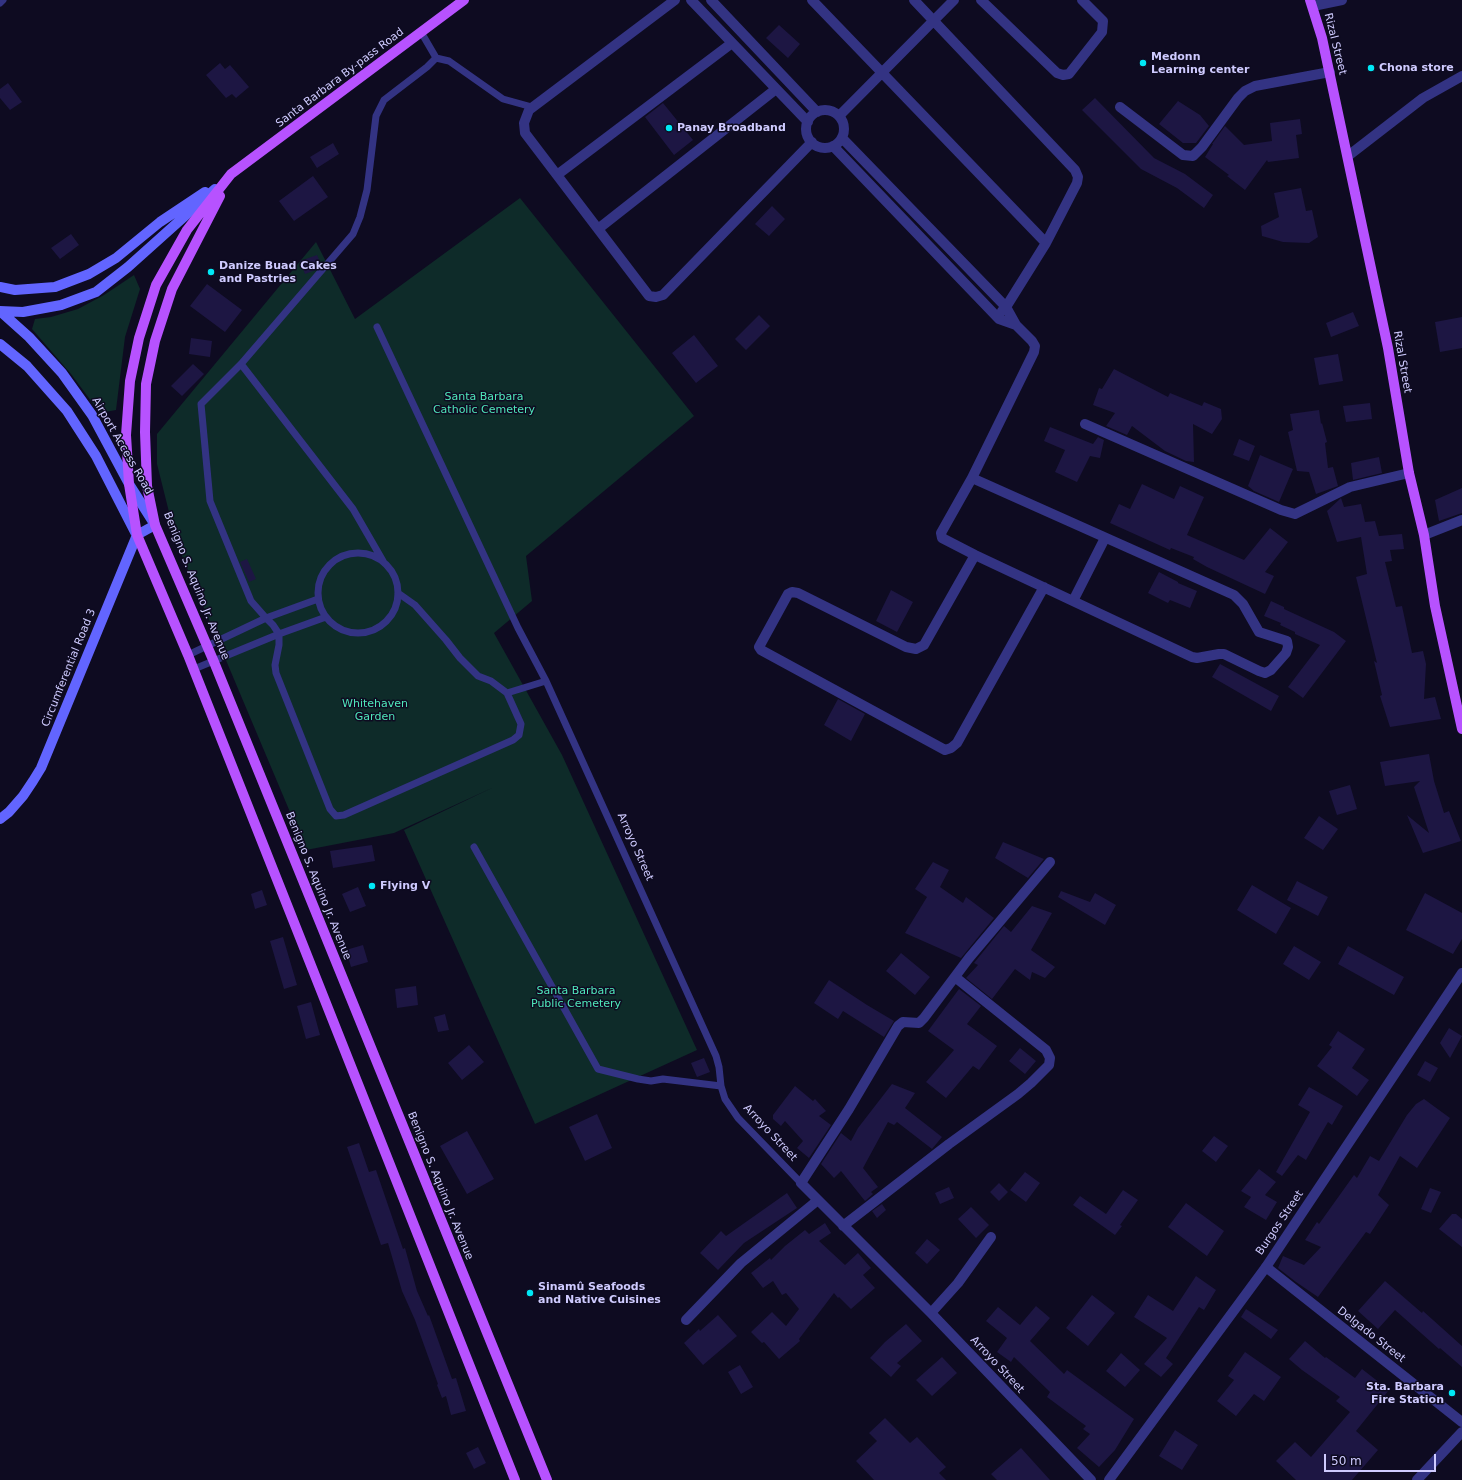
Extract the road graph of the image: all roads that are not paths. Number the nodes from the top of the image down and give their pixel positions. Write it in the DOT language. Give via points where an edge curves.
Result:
graph roads {
  1 [pos="3,0"];
  2 [pos="464,0"];
  3 [pos="675,0"];
  4 [pos="691,0"];
  5 [pos="711,0"];
  6 [pos="812,0"];
  7 [pos="914,0"];
  8 [pos="954,0"];
  9 [pos="981,0"];
  10 [pos="1082,0"];
  11 [pos="1342,0"];
  12 [pos="0,3"];
  13 [pos="1311,3"];
  14 [pos="933,20"];
  15 [pos="421,32"];
  16 [pos="732,43"];
  17 [pos="436,58"];
  18 [pos="1330,72"];
  19 [pos="882,73"];
  20 [pos="1462,76"];
  21 [pos="776,90"];
  22 [pos="532,107"];
  23 [pos="1120,107"];
  24 [pos="817,112"];
  25 [pos="839,116"];
  26 [pos="808,122"];
  27 [pos="842,138"];
  28 [pos="812,142"];
  29 [pos="833,146"];
  30 [pos="1348,156"];
  31 [pos="231,174"];
  32 [pos="557,175"];
  33 [pos="598,229"];
  34 [pos="1046,242"];
  35 [pos="0,287"];
  36 [pos="1006,307"];
  37 [pos="0,311"];
  38 [pos="996,316"];
  39 [pos="1016,325"];
  40 [pos="377,327"];
  41 [pos="0,344"];
  42 [pos="242,364"];
  43 [pos="1085,424"];
  44 [pos="1409,473"];
  45 [pos="972,478"];
  46 [pos="129,484"];
  47 [pos="1462,520"];
  48 [pos="155,524"];
  49 [pos="1424,534"];
  50 [pos="137,535"];
  51 [pos="1106,538"];
  52 [pos="976,555"];
  53 [pos="383,562"];
  54 [pos="1044,587"];
  55 [pos="398,593"];
  56 [pos="318,598"];
  57 [pos="1073,601"];
  58 [pos="326,617"];
  59 [pos="266,618"];
  60 [pos="279,634"];
  61 [pos="206,647"];
  62 [pos="188,655"];
  63 [pos="214,662"];
  64 [pos="194,669"];
  65 [pos="546,681"];
  66 [pos="507,693"];
  67 [pos="1462,729"];
  68 [pos="0,819"];
  69 [pos="474,847"];
  70 [pos="1050,862"];
  71 [pos="1462,973"];
  72 [pos="955,977"];
  73 [pos="721,1086"];
  74 [pos="801,1183"];
  75 [pos="818,1200"];
  76 [pos="843,1226"];
  77 [pos="991,1236"];
  78 [pos="1266,1267"];
  79 [pos="931,1313"];
  80 [pos="686,1320"];
  81 [pos="1462,1422"];
  82 [pos="1462,1432"];
  83 [pos="544,1479"];
  84 [pos="515,1480"];
  85 [pos="1091,1480"];
  86 [pos="1109,1480"];
  87 [pos="1417,1480"];
  1 -- 12 [label="lane"];
  2 -- 15 [label="main road, Santa Barbara By-pass Road"];
  3 -- 22 [label="street"];
  4 -- 16 [label="street"];
  5 -- 24 [label="street"];
  6 -- 19 [label="street"];
  7 -- 14 [label="street"];
  8 -- 14 [label="street"];
  9 -- 10 [label="street" via="1057,73 1063,75 1069,74 1102,32 1103,22"];
  11 -- 13 [label="street"];
  13 -- 18 [label="main road, Rizal Street"];
  14 -- 19 [label="street"];
  14 -- 34 [label="street" via="1075,170 1077,183"];
  15 -- 17 [label="lane"];
  15 -- 31 [label="main road, Santa Barbara By-pass Road"];
  16 -- 21 [label="street"];
  16 -- 32 [label="street"];
  17 -- 22 [label="lane" via="449,61 504,99"];
  17 -- 42 [label="lane" via="384,100 376,116 367,190 353,234"];
  18 -- 23 [label="street" via="1255,86 1245,91 1202,147 1192,156 1184,155"];
  18 -- 30 [label="main road, Rizal Street"];
  19 -- 25 [label="street"];
  19 -- 34 [label="street"];
  20 -- 30 [label="street" via="1423,98"];
  21 -- 26 [label="street"];
  21 -- 33 [label="street"];
  22 -- 32 [label="street" via="524,123 525,133"];
  24 -- 25 [label="street" via="829,110"];
  24 -- 26 [label="street"];
  25 -- 27 [label="street" via="844,126"];
  26 -- 28 [label="street" via="807,133"];
  27 -- 29 [label="street"];
  27 -- 36 [label="street"];
  28 -- 29 [label="street" via="822,147"];
  28 -- 33 [label="street" via="663,295 648,296"];
  29 -- 38 [label="street"];
  30 -- 44 [label="main road, Rizal Street" via="1388,348"];
  31 -- 35 [label="main road" via="160,222 116,258 89,274 55,287 15,290"];
  31 -- 37 [label="main road" via="140,258 96,292 61,305 23,312"];
  31 -- 46 [label="main road" via="187,230 156,285 139,338 130,381 126,435"];
  31 -- 48 [label="main road, Benigno S. Aquino Jr. Avenue" via="172,290 155,341 146,384 145,432 147,486"];
  32 -- 33 [label="street"];
  34 -- 36 [label="street"];
  36 -- 38 [label="street"];
  36 -- 39 [label="street"];
  37 -- 46 [label="main road, Airport Access Road" via="29,337 62,373 92,415"];
  38 -- 39 [label="street"];
  39 -- 45 [label="street" via="1032,341 1035,346 1034,352"];
  40 -- 65 [label="lane, Arroyo Street" via="530,653"];
  41 -- 50 [label="main road" via="27,366 67,412 96,456"];
  42 -- 53 [label="lane" via="353,509"];
  42 -- 59 [label="lane" via="201,404 201,417 210,501 251,602"];
  43 -- 44 [label="street" via="1295,514 1350,486"];
  44 -- 49 [label="main road, Rizal Street"];
  45 -- 51 [label="street"];
  45 -- 52 [label="street" via="941,533 942,538"];
  46 -- 48 [label="main road, Airport Access Road"];
  46 -- 50 [label="main road"];
  47 -- 49 [label="street"];
  48 -- 50 [label="main road"];
  48 -- 61 [label="main road, Benigno S. Aquino Jr. Avenue"];
  49 -- 67 [label="main road, Rizal Street" via="1435,606"];
  50 -- 62 [label="main road"];
  50 -- 68 [label="main road, Circumferential Road 3" via="41,768 23,796"];
  51 -- 57 [label="street"];
  51 -- 57 [label="street" via="1234,596 1243,604 1259,632 1287,642 1286,653 1271,670 1265,672 1224,654 1192,657"];
  52 -- 54 [label="street"];
  52 -- 54 [label="street" via="924,645 916,649 906,648 792,592 788,594 759,647 945,750 956,743"];
  53 -- 55 [label="lane" via="393,574"];
  53 -- 56 [label="lane" via="371,555 344,555 332,562 323,572 318,585"];
  54 -- 57 [label="street"];
  55 -- 58 [label="lane" via="396,606 390,616 381,625 370,630 358,633 346,631 335,626"];
  55 -- 66 [label="lane" via="415,605 478,676 492,681"];
  56 -- 58 [label="lane"];
  56 -- 59 [label="lane"];
  58 -- 60 [label="lane"];
  59 -- 60 [label="lane"];
  59 -- 61 [label="lane"];
  60 -- 63 [label="lane"];
  60 -- 66 [label="lane" via="276,673 330,809 336,816 344,815 513,740 519,735 521,724"];
  61 -- 62 [label="lane"];
  61 -- 63 [label="main road, Benigno S. Aquino Jr. Avenue"];
  62 -- 64 [label="main road"];
  63 -- 64 [label="lane"];
  63 -- 83 [label="main road, Benigno S. Aquino Jr. Avenue"];
  64 -- 84 [label="main road"];
  65 -- 66 [label="lane"];
  65 -- 73 [label="lane, Arroyo Street" via="716,1056"];
  69 -- 73 [label="lane" via="598,1069 652,1081 663,1079"];
  70 -- 72 [label="street"];
  71 -- 78 [label="street, Burgos Street"];
  72 -- 74 [label="street" via="921,1022 903,1022 898,1026"];
  72 -- 76 [label="street" via="1046,1050 1050,1058 1049,1065 1018,1094"];
  73 -- 74 [label="lane, Arroyo Street" via="725,1099 738,1118"];
  74 -- 75 [label="street, Arroyo Street"];
  75 -- 76 [label="street, Arroyo Street"];
  75 -- 80 [label="street" via="741,1263"];
  76 -- 79 [label="street, Arroyo Street"];
  77 -- 79 [label="street" via="958,1283"];
  78 -- 81 [label="street, Delgado Street"];
  78 -- 86 [label="street, Burgos Street"];
  79 -- 85 [label="street, Arroyo Street"];
  82 -- 87 [label="street"];
}
